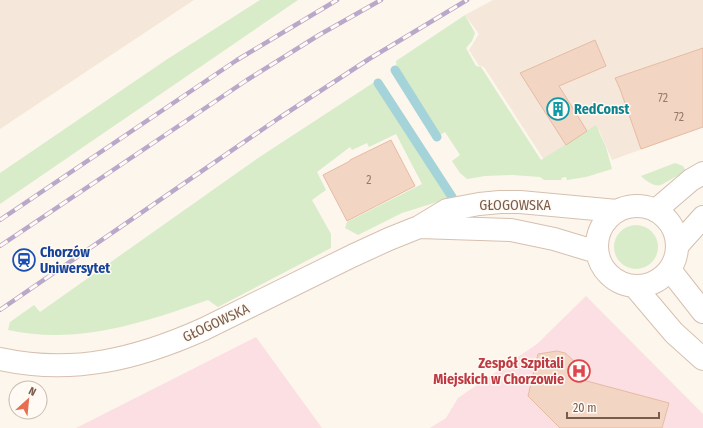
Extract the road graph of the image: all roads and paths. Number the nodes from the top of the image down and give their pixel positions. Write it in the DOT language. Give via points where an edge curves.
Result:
graph roads {
  1 [pos="703,173"];
  2 [pos="656,210"];
  3 [pos="616,211"];
  4 [pos="703,217"];
  5 [pos="419,227"];
  6 [pos="678,245"];
  7 [pos="597,252"];
  8 [pos="670,270"];
  9 [pos="635,287"];
  10 [pos="703,312"];
  11 [pos="0,359"];
  12 [pos="703,359"];
  1 -- 2 [label="street"];
  2 -- 3 [label="street" via="636,205"];
  2 -- 6 [label="street" via="668,218 675,231"];
  3 -- 5 [label="street, GŁOGOWSKA" via="520,202 479,204 447,210"];
  3 -- 7 [label="street" via="600,228"];
  4 -- 6 [label="street"];
  5 -- 7 [label="street, GŁOGOWSKA" via="511,230"];
  5 -- 11 [label="street, GŁOGOWSKA" via="352,256 182,339 139,354 68,366"];
  6 -- 8 [label="street" via="676,258"];
  7 -- 9 [label="street" via="601,265 610,276 622,284"];
  8 -- 9 [label="street" via="660,280 648,286"];
  8 -- 10 [label="street"];
  9 -- 12 [label="street" via="674,333"];
}
